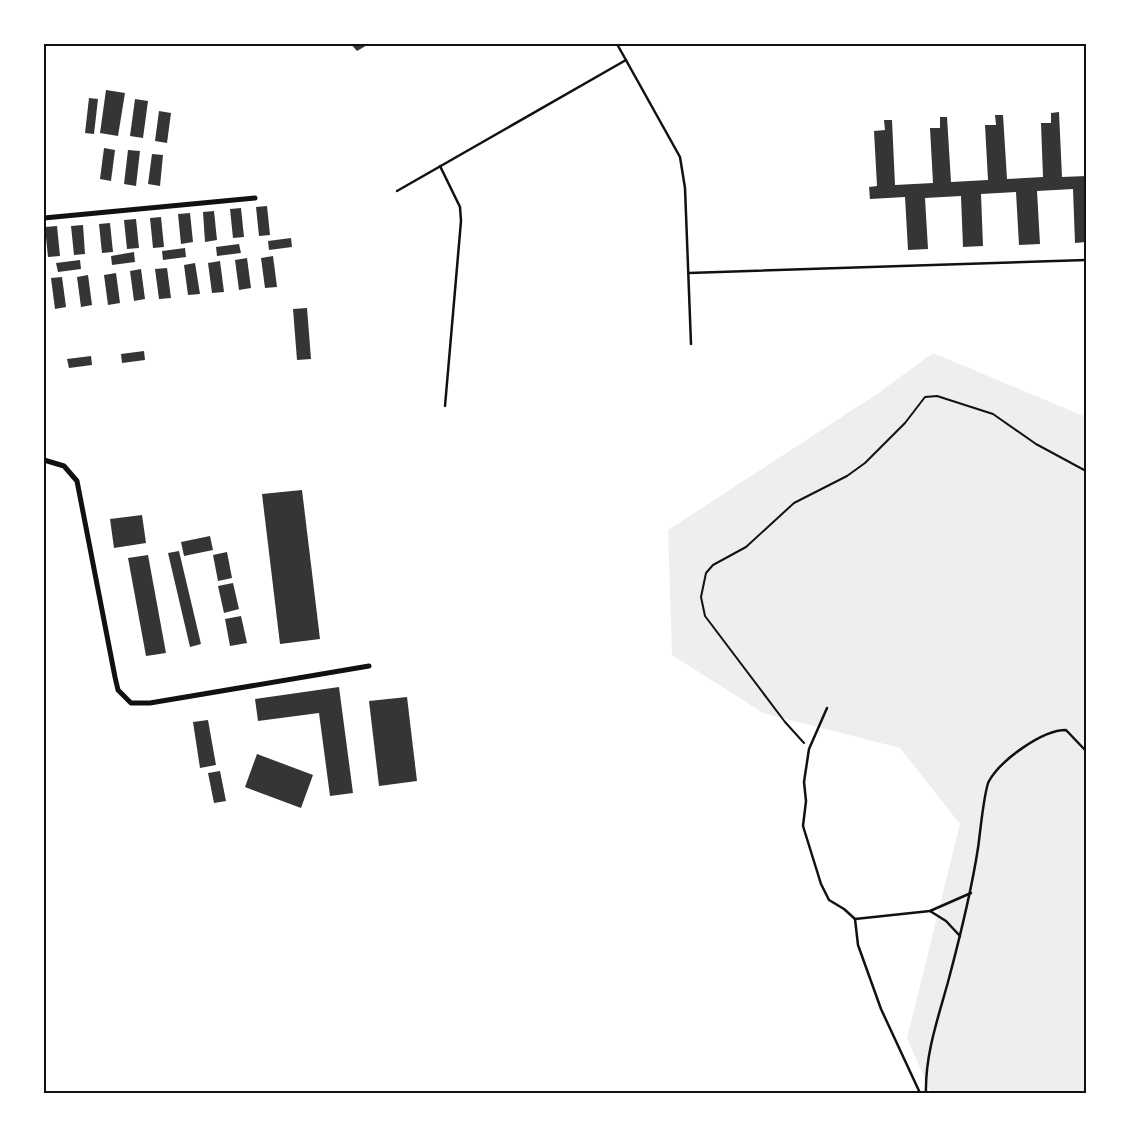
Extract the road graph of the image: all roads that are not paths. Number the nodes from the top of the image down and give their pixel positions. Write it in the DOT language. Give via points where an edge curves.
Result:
graph roads {
  1 [pos="617,44"];
  2 [pos="626,60"];
  3 [pos="440,166"];
  4 [pos="397,191"];
  5 [pos="255,198"];
  6 [pos="44,218"];
  7 [pos="1086,260"];
  8 [pos="689,273"];
  9 [pos="691,344"];
  10 [pos="445,406"];
  11 [pos="44,460"];
  12 [pos="369,666"];
  13 [pos="827,708"];
  14 [pos="1086,751"];
  15 [pos="971,893"];
  16 [pos="930,911"];
  17 [pos="855,919"];
  18 [pos="960,936"];
  19 [pos="920,1093"];
  20 [pos="926,1093"];
  1 -- 2 [label="lane"];
  2 -- 3 [label="lane"];
  2 -- 8 [label="lane" via="680,157 685,188"];
  3 -- 4 [label="lane"];
  3 -- 10 [label="lane" via="460,207 461,221"];
  5 -- 6 [label="street"];
  7 -- 8 [label="lane"];
  8 -- 9 [label="lane"];
  11 -- 12 [label="street" via="64,466 77,481 118,690 131,703 150,703"];
  13 -- 17 [label="lane" via="809,748 803,826 829,900"];
  14 -- 15 [label="lane" via="1066,730 1055,730 1014,754 989,781"];
  15 -- 16 [label="lane"];
  15 -- 18 [label="lane"];
  16 -- 17 [label="lane"];
  16 -- 18 [label="lane" via="946,921"];
  17 -- 19 [label="lane" via="858,945 880,1009"];
  18 -- 20 [label="lane" via="930,1048"];
}
